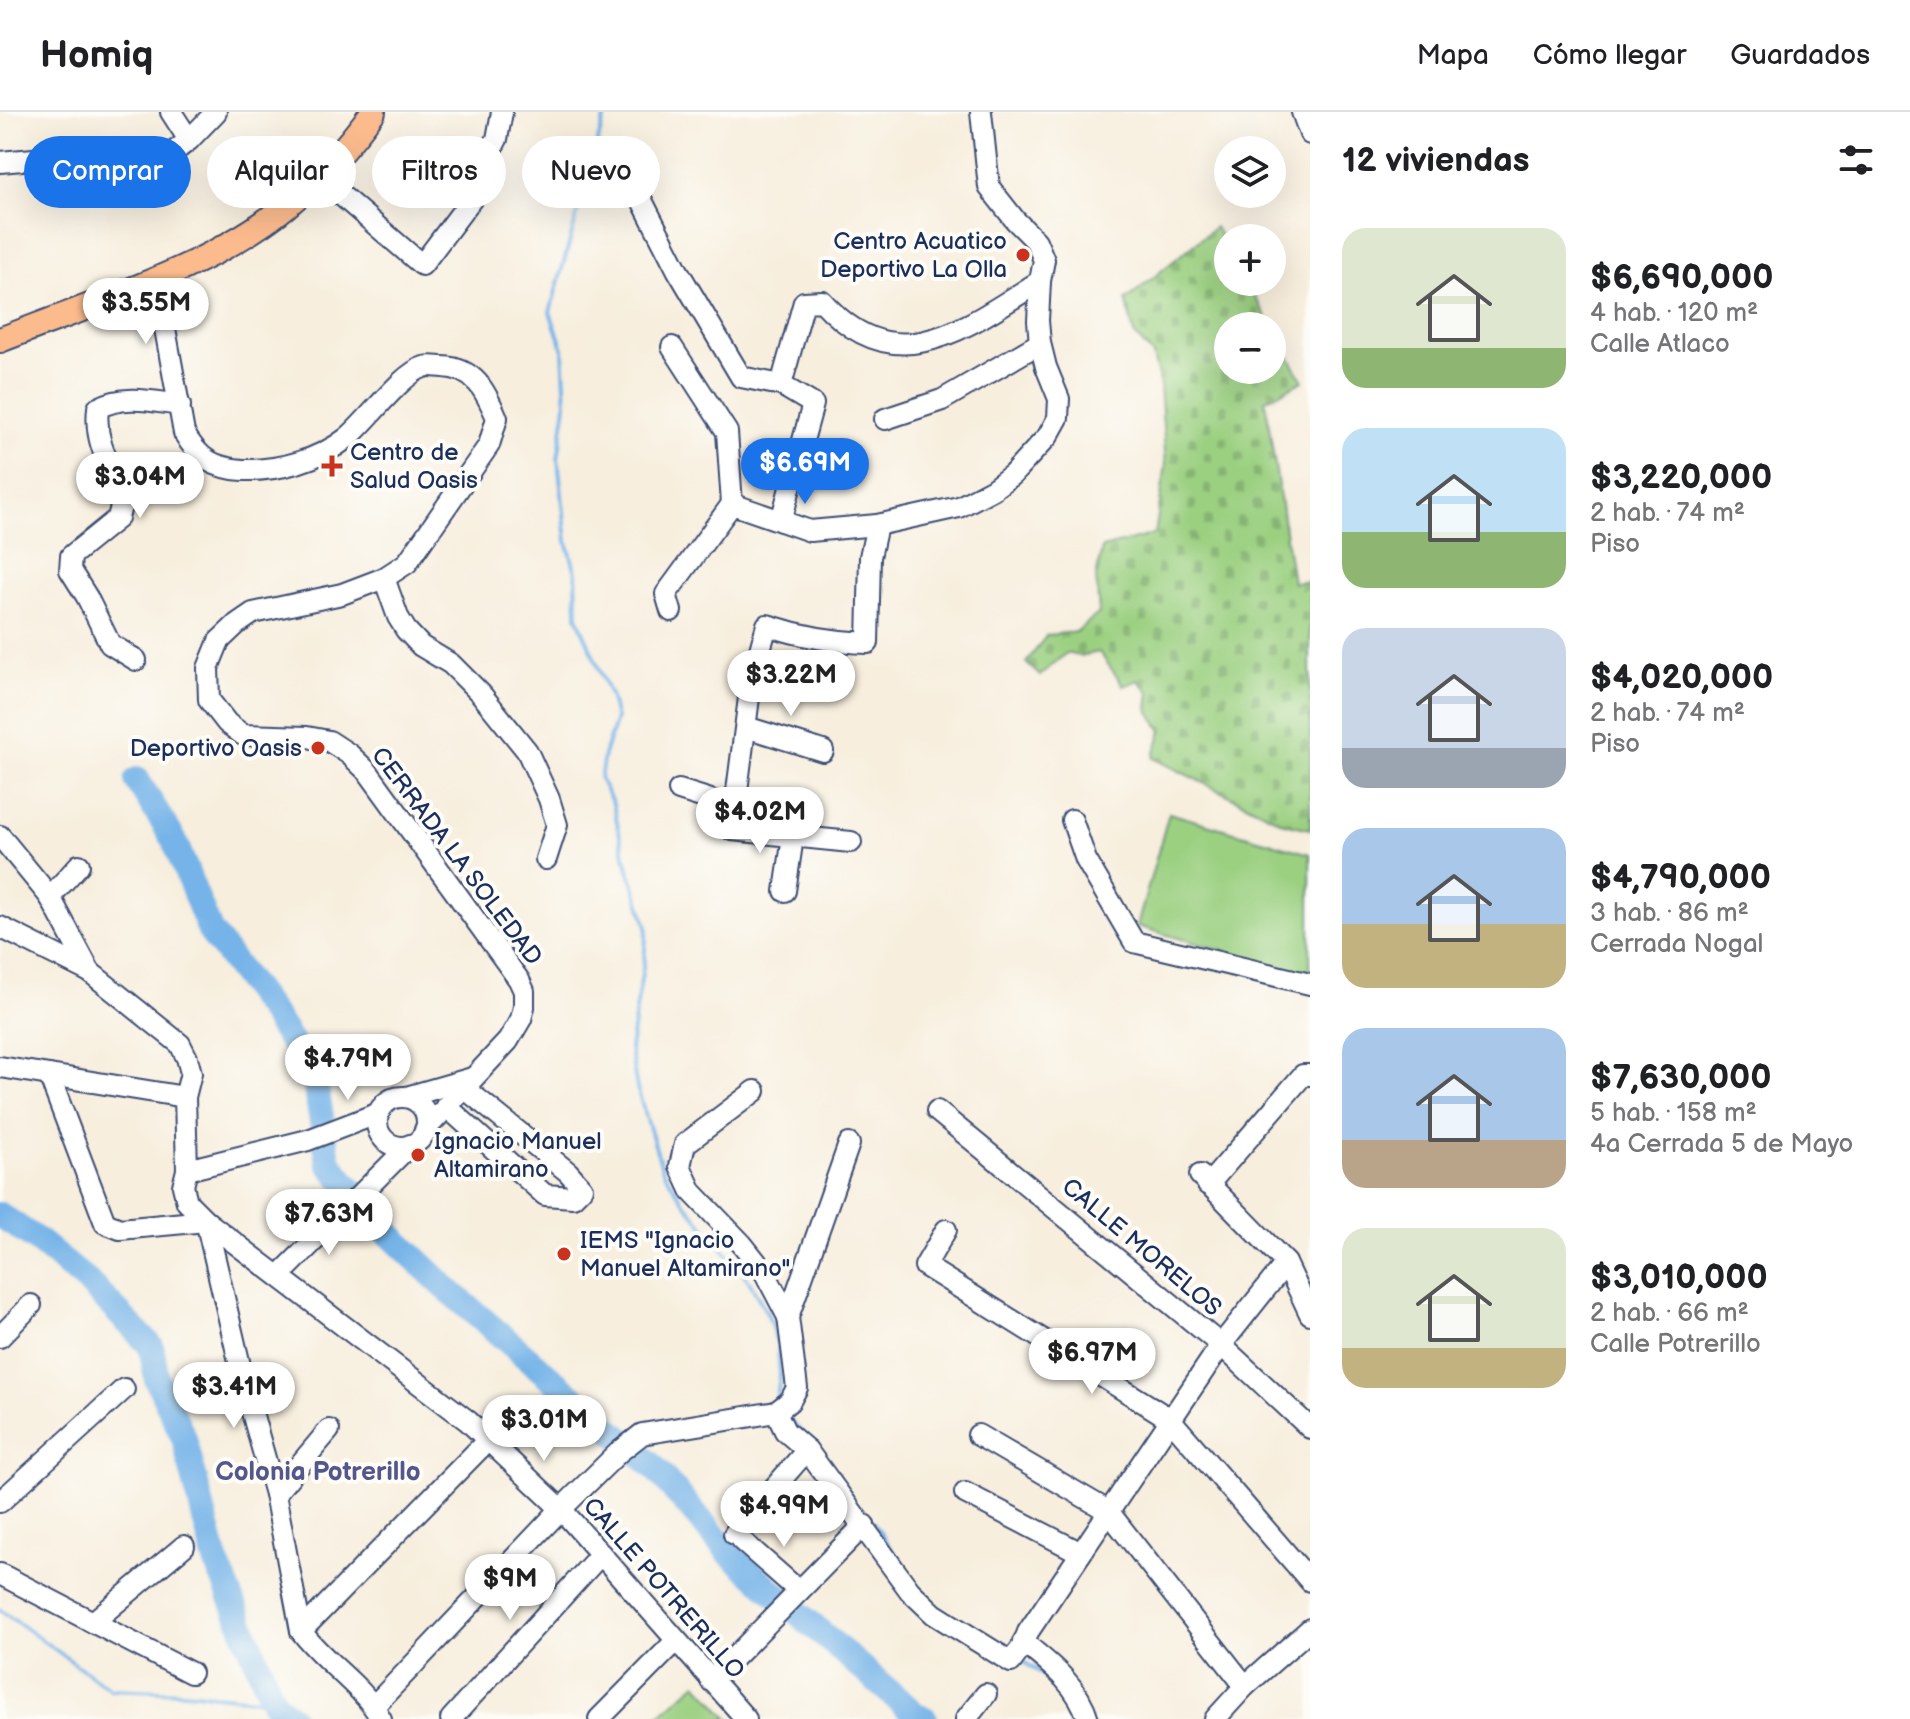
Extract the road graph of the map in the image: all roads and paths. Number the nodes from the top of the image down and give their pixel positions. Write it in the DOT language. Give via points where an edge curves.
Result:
graph roads {
  1 [pos="171,112"];
  2 [pos="216,112"];
  3 [pos="373,112"];
  4 [pos="502,112"];
  5 [pos="981,112"];
  6 [pos="1302,112"];
  7 [pos="1310,134"];
  8 [pos="186,136"];
  9 [pos="353,136"];
  10 [pos="191,138"];
  11 [pos="24,160"];
  12 [pos="0,162"];
  13 [pos="284,208"];
  14 [pos="356,208"];
  15 [pos="646,208"];
  16 [pos="156,279"];
  17 [pos="1040,281"];
  18 [pos="0,340"];
  19 [pos="1040,343"];
  20 [pos="672,347"];
  21 [pos="781,385"];
  22 [pos="180,405"];
  23 [pos="885,419"];
  24 [pos="732,504"];
  25 [pos="781,521"];
  26 [pos="877,525"];
  27 [pos="384,578"];
  28 [pos="671,611"];
  29 [pos="136,660"];
  30 [pos="746,727"];
  31 [pos="823,751"];
  32 [pos="679,790"];
  33 [pos="736,808"];
  34 [pos="1072,820"];
  35 [pos="0,836"];
  36 [pos="793,837"];
  37 [pos="851,842"];
  38 [pos="546,859"];
  39 [pos="79,865"];
  40 [pos="785,891"];
  41 [pos="50,897"];
  42 [pos="0,927"];
  43 [pos="90,972"];
  44 [pos="1310,984"];
  45 [pos="0,1067"];
  46 [pos="49,1075"];
  47 [pos="1310,1075"];
  48 [pos="468,1083"];
  49 [pos="755,1091"];
  50 [pos="185,1097"];
  51 [pos="406,1097"];
  52 [pos="446,1106"];
  53 [pos="937,1111"];
  54 [pos="379,1113"];
  55 [pos="425,1130"];
  56 [pos="849,1144"];
  57 [pos="410,1145"];
  58 [pos="187,1170"];
  59 [pos="206,1221"];
  60 [pos="946,1230"];
  61 [pos="1286,1263"];
  62 [pos="279,1276"];
  63 [pos="31,1305"];
  64 [pos="1310,1314"];
  65 [pos="788,1317"];
  66 [pos="0,1337"];
  67 [pos="1221,1345"];
  68 [pos="124,1389"];
  69 [pos="781,1408"];
  70 [pos="1170,1419"];
  71 [pos="1310,1428"];
  72 [pos="329,1430"];
  73 [pos="978,1435"];
  74 [pos="487,1441"];
  75 [pos="807,1450"];
  76 [pos="965,1493"];
  77 [pos="275,1494"];
  78 [pos="0,1502"];
  79 [pos="561,1509"];
  80 [pos="1108,1511"];
  81 [pos="864,1525"];
  82 [pos="184,1546"];
  83 [pos="1081,1553"];
  84 [pos="601,1554"];
  85 [pos="0,1574"];
  86 [pos="1310,1581"];
  87 [pos="797,1592"];
  88 [pos="93,1622"];
  89 [pos="1310,1629"];
  90 [pos="301,1631"];
  91 [pos="676,1641"];
  92 [pos="1019,1648"];
  93 [pos="191,1673"];
  94 [pos="711,1681"];
  95 [pos="1245,1686"];
  96 [pos="986,1694"];
  97 [pos="378,1712"];
  98 [pos="451,1719"];
  99 [pos="599,1719"];
  100 [pos="746,1719"];
  101 [pos="966,1719"];
  102 [pos="1088,1719"];
  103 [pos="1215,1719"];
  1 -- 8 [label="street"];
  2 -- 10 [label="street"];
  3 -- 9 [label="main road"];
  4 -- 14 [label="street" via="485,162 486,180 422,265"];
  5 -- 17 [label="street" via="989,187 1036,241 1044,260"];
  6 -- 7 [label="street"];
  11 -- 12 [label="street"];
  13 -- 16 [label="main road" via="251,231"];
  15 -- 21 [label="street" via="741,377"];
  16 -- 18 [label="main road"];
  16 -- 22 [label="street, CERRADA LA SOLEDAD"];
  17 -- 19 [label="street"];
  17 -- 21 [label="street" via="948,335 896,344 870,339 822,301 804,302"];
  19 -- 23 [label="street" via="942,400"];
  19 -- 26 [label="street" via="1059,399 1058,418 1048,436 1013,474 959,507"];
  20 -- 24 [label="street" via="727,432"];
  21 -- 25 [label="street" via="813,404"];
  22 -- 27 [label="street, CERRADA LA SOLEDAD" via="184,433 195,453 223,469 257,470 324,453 424,367 455,367 483,386 497,418 489,445 407,563"];
  22 -- 29 [label="street" via="137,399 98,408 96,429 124,495 118,518 71,556 70,570 110,644"];
  24 -- 25 [label="street"];
  24 -- 28 [label="street" via="666,594"];
  25 -- 26 [label="street" via="810,531"];
  26 -- 30 [label="street" via="870,557 868,643 794,634 767,625 751,682"];
  27 -- 38 [label="street" via="406,630 471,684 527,751 557,825"];
  27 -- 48 [label="street, CERRADA LA SOLEDAD" via="342,594 253,613 237,624 219,641 208,668 209,700 243,735 307,737 329,741 349,754 368,772 510,965 524,991 521,1019 508,1041"];
  30 -- 31 [label="street"];
  30 -- 33 [label="street"];
  32 -- 33 [label="street"];
  33 -- 36 [label="street" via="732,830"];
  34 -- 44 [label="street" via="1086,860 1134,942"];
  35 -- 41 [label="street"];
  36 -- 37 [label="street"];
  36 -- 40 [label="street"];
  39 -- 41 [label="street"];
  41 -- 43 [label="street"];
  42 -- 43 [label="street"];
  43 -- 50 [label="street" via="180,1044 191,1073"];
  45 -- 46 [label="street"];
  46 -- 50 [label="street"];
  46 -- 59 [label="street" via="105,1223 120,1229"];
  47 -- 61 [label="street" via="1303,1075 1204,1180"];
  48 -- 51 [label="street, CERRADA LA SOLEDAD"];
  48 -- 52 [label="street, CERRADA LA SOLEDAD"];
  48 -- 52 [label="street" via="582,1188 573,1197 545,1195"];
  49 -- 65 [label="street" via="685,1144 680,1166 692,1192 765,1273"];
  50 -- 58 [label="street"];
  51 -- 54 [label="street" via="390,1100"];
  51 -- 55 [label="street" via="421,1106"];
  52 -- 55 [label="street, CERRADA LA SOLEDAD"];
  53 -- 67 [label="street, CALLE MORELOS"];
  54 -- 57 [label="street" via="381,1136 394,1146"];
  54 -- 58 [label="street" via="308,1140"];
  55 -- 57 [label="street"];
  56 -- 65 [label="street"];
  57 -- 62 [label="street"];
  58 -- 59 [label="street" via="187,1202"];
  59 -- 62 [label="street, CALLE POTRERILLO"];
  59 -- 77 [label="street"];
  60 -- 70 [label="street" via="925,1266"];
  61 -- 64 [label="street"];
  61 -- 67 [label="street"];
  62 -- 74 [label="street, CALLE POTRERILLO"];
  63 -- 66 [label="street"];
  65 -- 69 [label="street" via="797,1388"];
  67 -- 70 [label="street"];
  67 -- 71 [label="street, CALLE MORELOS"];
  68 -- 78 [label="street"];
  69 -- 75 [label="street" via="785,1431"];
  69 -- 79 [label="street" via="642,1434"];
  70 -- 80 [label="street"];
  70 -- 86 [label="street"];
  72 -- 77 [label="street"];
  73 -- 80 [label="street"];
  74 -- 79 [label="street, CALLE POTRERILLO"];
  74 -- 90 [label="street"];
  75 -- 81 [label="street"];
  75 -- 87 [label="street" via="737,1537"];
  76 -- 83 [label="street"];
  77 -- 90 [label="street"];
  79 -- 84 [label="street, CALLE POTRERILLO"];
  79 -- 97 [label="street"];
  80 -- 83 [label="street"];
  80 -- 95 [label="street"];
  81 -- 87 [label="street"];
  81 -- 92 [label="street" via="894,1571 934,1614"];
  82 -- 88 [label="street"];
  83 -- 92 [label="street"];
  84 -- 91 [label="street, CALLE POTRERILLO"];
  84 -- 98 [label="street"];
  85 -- 88 [label="street"];
  87 -- 94 [label="street"];
  88 -- 93 [label="street"];
  89 -- 95 [label="street"];
  90 -- 97 [label="street"];
  91 -- 94 [label="street, CALLE POTRERILLO"];
  91 -- 99 [label="street"];
  92 -- 102 [label="street" via="1068,1681"];
  94 -- 100 [label="street, CALLE POTRERILLO"];
  95 -- 103 [label="street"];
  96 -- 101 [label="street"];
}
